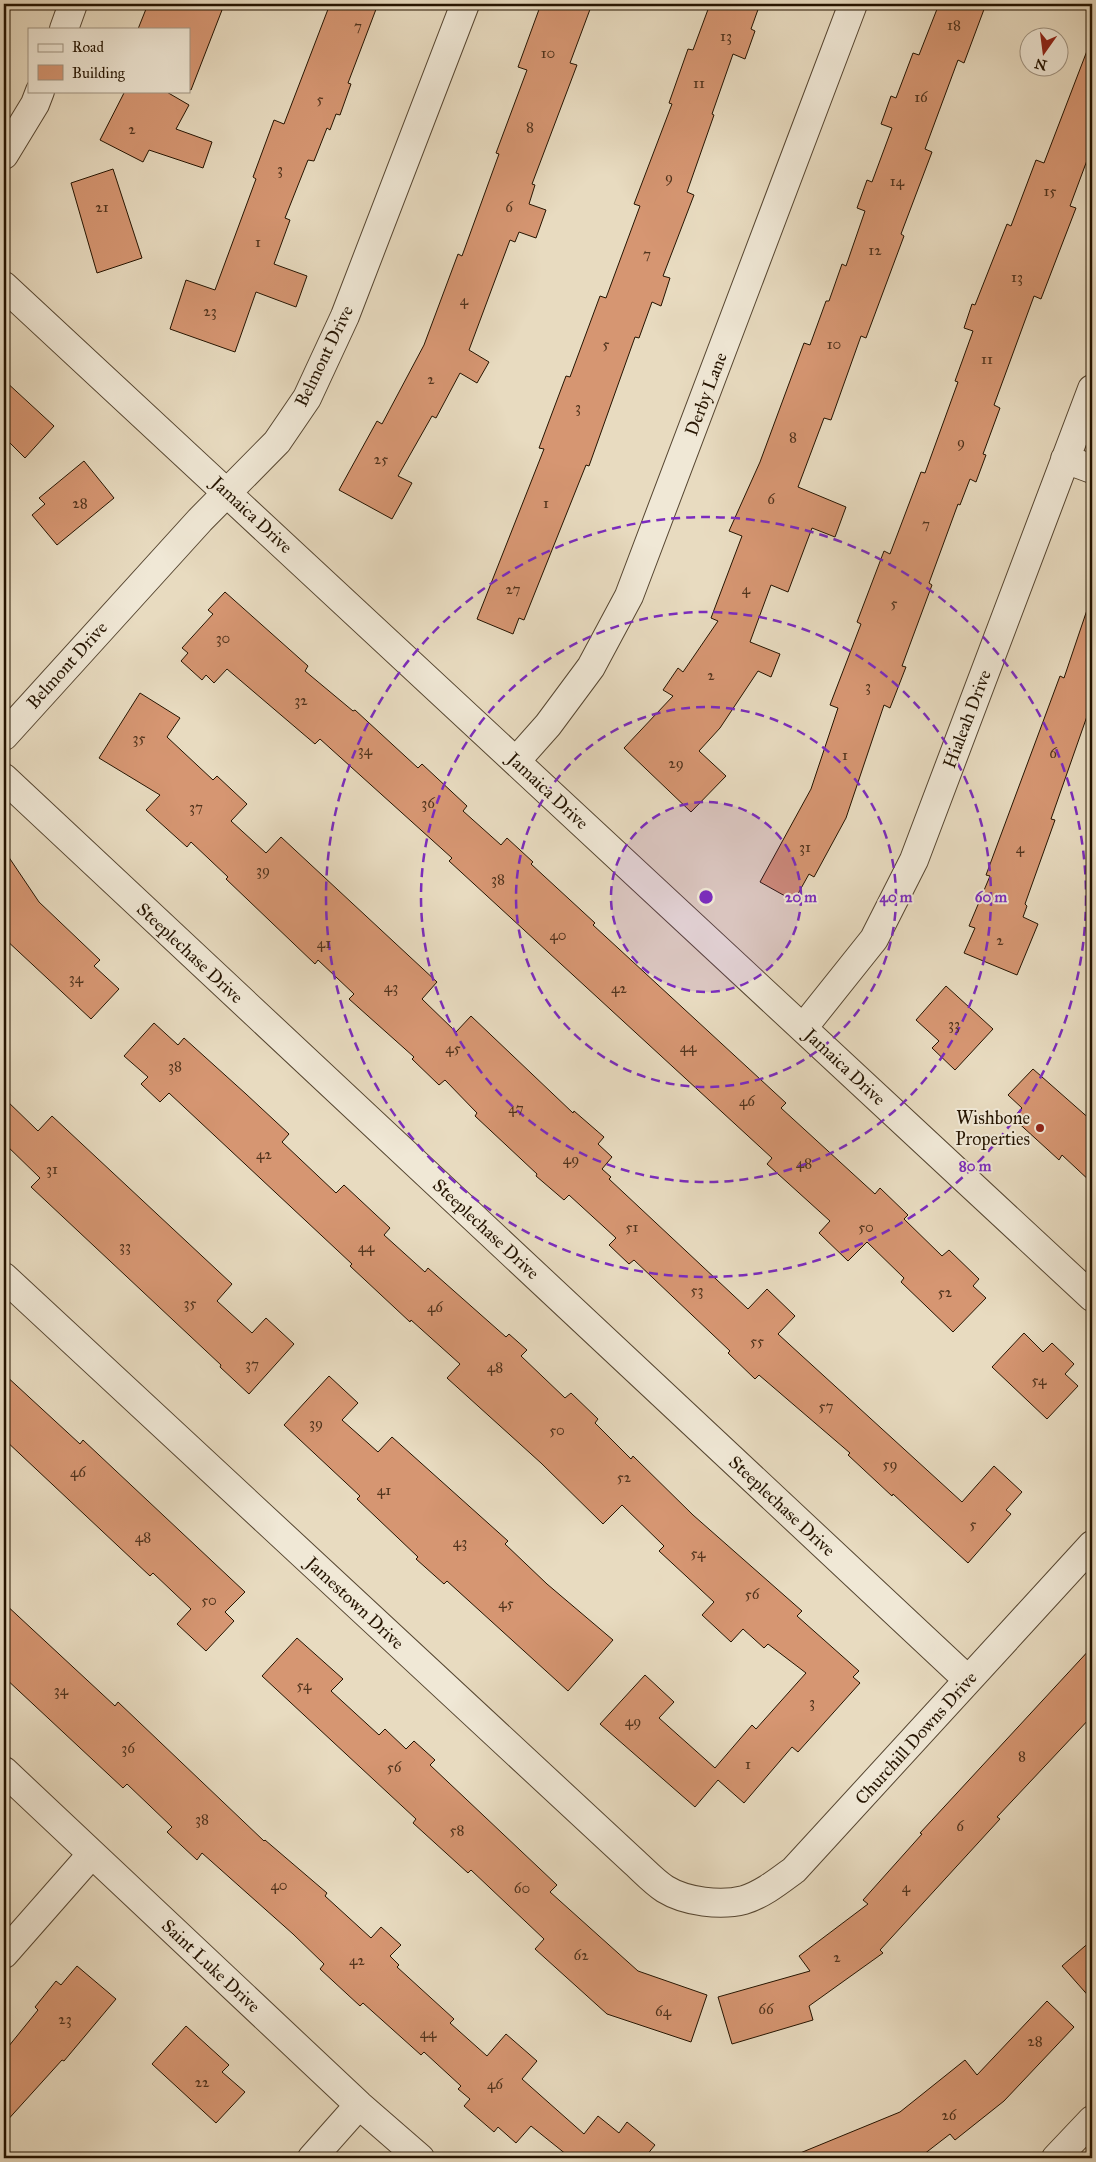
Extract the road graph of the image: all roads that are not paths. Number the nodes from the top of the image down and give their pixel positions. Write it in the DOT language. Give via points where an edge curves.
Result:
graph roads {
  1 [pos="73,4"];
  2 [pos="466,4"];
  3 [pos="853,4"];
  4 [pos="64,28"];
  5 [pos="40,92"];
  6 [pos="4,155"];
  7 [pos="4,286"];
  8 [pos="1092,389"];
  9 [pos="1065,459"];
  10 [pos="1092,470"];
  11 [pos="227,492"];
  12 [pos="4,736"];
  13 [pos="516,761"];
  14 [pos="4,778"];
  15 [pos="803,1028"];
  16 [pos="4,1276"];
  17 [pos="1092,1297"];
  18 [pos="1092,1544"];
  19 [pos="968,1680"];
  20 [pos="4,1771"];
  21 [pos="91,1854"];
  22 [pos="720,1903"];
  23 [pos="4,1954"];
  24 [pos="359,2105"];
  25 [pos="1091,2124"];
  26 [pos="312,2158"];
  27 [pos="420,2158"];
  28 [pos="1056,2158"];
  1 -- 4 [label="street"];
  2 -- 11 [label="street, Belmont Drive" via="345,316 307,398 277,442"];
  3 -- 13 [label="street, Derby Lane" via="630,596 591,667 548,725"];
  5 -- 6 [label="street"];
  7 -- 11 [label="street, Jamaica Drive"];
  8 -- 9 [label="street, Hialeah Drive"];
  9 -- 10 [label="street"];
  9 -- 15 [label="street, Hialeah Drive" via="914,860 874,939"];
  11 -- 12 [label="street, Belmont Drive"];
  11 -- 13 [label="street, Jamaica Drive"];
  13 -- 15 [label="street, Jamaica Drive"];
  14 -- 19 [label="street, Steeplechase Drive"];
  15 -- 17 [label="street, Jamaica Drive"];
  16 -- 22 [label="street, Jamestown Drive" via="665,1889 692,1900"];
  18 -- 19 [label="street, Churchill Downs Drive"];
  19 -- 22 [label="street, Churchill Downs Drive" via="794,1870 767,1890 744,1900"];
  20 -- 21 [label="street, Saint Luke Drive"];
  21 -- 23 [label="street"];
  21 -- 24 [label="street, Saint Luke Drive"];
  24 -- 26 [label="street"];
  24 -- 27 [label="street, Saint Luke Drive"];
  25 -- 28 [label="street"];
}
